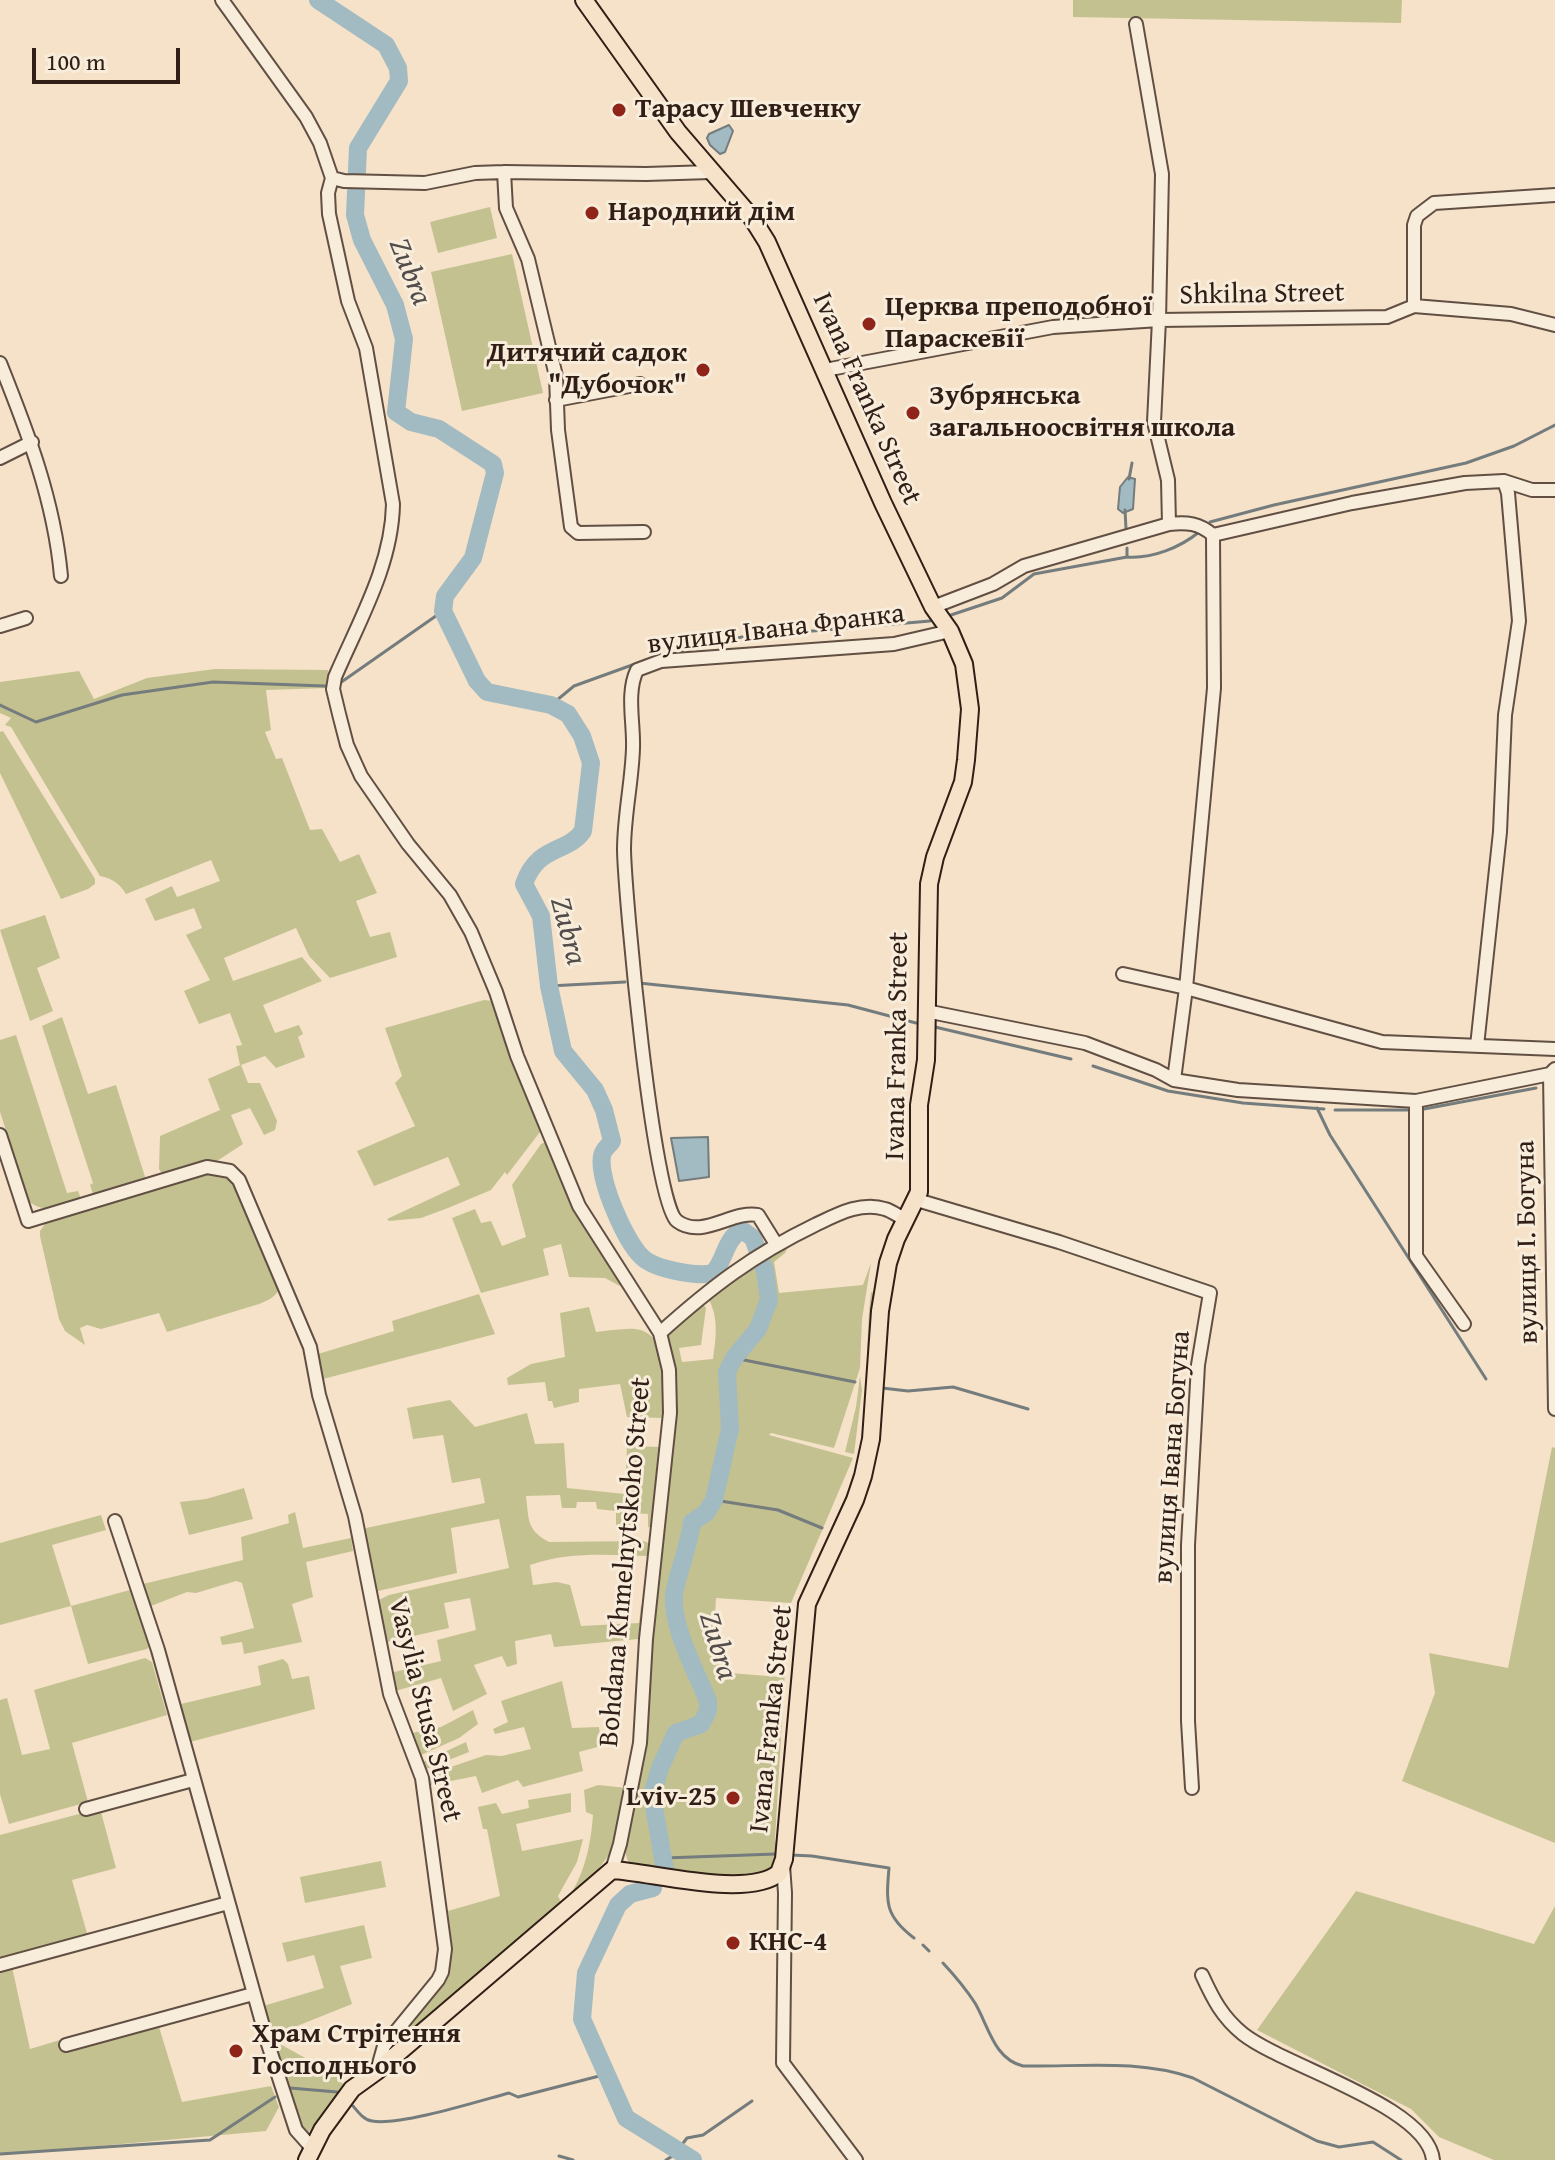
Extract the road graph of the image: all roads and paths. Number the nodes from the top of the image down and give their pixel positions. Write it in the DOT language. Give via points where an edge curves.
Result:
graph roads {
  1 [pos="222,0"];
  2 [pos="584,0"];
  3 [pos="1136,24"];
  4 [pos="504,172"];
  5 [pos="711,172"];
  6 [pos="338,180"];
  7 [pos="1555,195"];
  8 [pos="1414,306"];
  9 [pos="1159,320"];
  10 [pos="1555,325"];
  11 [pos="0,363"];
  12 [pos="825,370"];
  13 [pos="640,384"];
  14 [pos="556,400"];
  15 [pos="32,442"];
  16 [pos="0,458"];
  17 [pos="1504,481"];
  18 [pos="1555,490"];
  19 [pos="1169,524"];
  20 [pos="644,532"];
  21 [pos="1213,535"];
  22 [pos="61,576"];
  23 [pos="933,607"];
  24 [pos="26,618"];
  25 [pos="0,626"];
  26 [pos="950,631"];
  27 [pos="1123,974"];
  28 [pos="1186,988"];
  29 [pos="926,1011"];
  30 [pos="1477,1046"];
  31 [pos="1555,1049"];
  32 [pos="1552,1072"];
  33 [pos="1174,1080"];
  34 [pos="1416,1101"];
  35 [pos="0,1135"];
  36 [pos="917,1200"];
  37 [pos="906,1220"];
  38 [pos="771,1246"];
  39 [pos="1464,1324"];
  40 [pos="660,1333"];
  41 [pos="1555,1409"];
  42 [pos="115,1521"];
  43 [pos="193,1780"];
  44 [pos="1192,1788"];
  45 [pos="86,1809"];
  46 [pos="783,1865"];
  47 [pos="612,1870"];
  48 [pos="228,1903"];
  49 [pos="0,1965"];
  50 [pos="1202,1975"];
  51 [pos="253,1994"];
  52 [pos="66,2045"];
  53 [pos="377,2071"];
  54 [pos="310,2154"];
  55 [pos="856,2160"];
  56 [pos="1433,2160"];
  1 -- 6 [label="street, Bohdana Khmelnytskoho Street" via="306,117"];
  2 -- 5 [label="main road, Ivana Franka Street"];
  3 -- 9 [label="street" via="1162,174"];
  4 -- 5 [label="street"];
  4 -- 6 [label="street" via="425,183"];
  4 -- 14 [label="street" via="506,208 528,259 556,376"];
  5 -- 12 [label="main road, Ivana Franka Street" via="767,242"];
  6 -- 40 [label="street, Bohdana Khmelnytskoho Street" via="328,193 329,214 348,301 366,348 393,504 384,562 335,677 333,689 347,745 380,806 443,886 471,932 579,1206"];
  7 -- 8 [label="street" via="1434,203 1424,209 1414,225"];
  8 -- 9 [label="street, Shkilna Street" via="1387,317"];
  8 -- 10 [label="street, Shkilna Street" via="1511,314"];
  9 -- 12 [label="street, Shkilna Street" via="1053,327"];
  9 -- 19 [label="street" via="1154,422 1168,480"];
  11 -- 15 [label="street"];
  12 -- 23 [label="main road, Ivana Franka Street"];
  13 -- 14 [label="street"];
  14 -- 20 [label="street" via="571,527 578,533"];
  15 -- 16 [label="street"];
  15 -- 22 [label="street" via="52,510"];
  17 -- 18 [label="street"];
  17 -- 21 [label="street" via="1352,503"];
  17 -- 30 [label="street" via="1519,621 1505,715 1500,832"];
  19 -- 21 [label="street" via="1193,523"];
  19 -- 23 [label="street" via="1024,566"];
  21 -- 28 [label="street" via="1214,688"];
  23 -- 26 [label="main road, Ivana Franka Street"];
  24 -- 25 [label="street"];
  26 -- 29 [label="main road, Ivana Franka Street" via="968,683 968,744 963,782 929,884"];
  26 -- 38 [label="street, вулиця Івана Франка" via="894,644 661,661 637,670 632,684 633,749 624,855 654,1142 672,1216 697,1227 742,1214 758,1215"];
  27 -- 28 [label="street"];
  28 -- 30 [label="street" via="1382,1042"];
  28 -- 33 [label="street"];
  29 -- 33 [label="street" via="1085,1043"];
  29 -- 36 [label="main road, Ivana Franka Street"];
  30 -- 31 [label="street"];
  32 -- 34 [label="street"];
  32 -- 41 [label="street, вулиця І. Богуна"];
  33 -- 34 [label="street" via="1238,1090"];
  34 -- 39 [label="street" via="1416,1256"];
  35 -- 53 [label="street, Vasylia Stusa Street" via="28,1221 207,1167 230,1171 239,1180 310,1347 355,1516 390,1694 422,1778 445,1949 442,1972 384,2046"];
  36 -- 37 [label="main road, Ivana Franka Street"];
  36 -- 44 [label="street, вулиця Івана Богуна" via="1210,1293 1198,1365 1188,1545"];
  37 -- 38 [label="street" via="884,1208 849,1209"];
  37 -- 46 [label="main road, Ivana Franka Street" via="891,1252 883,1290 867,1459 804,1620"];
  38 -- 40 [label="street" via="703,1294"];
  40 -- 47 [label="street, Bohdana Khmelnytskoho Street" via="667,1354 670,1413 640,1743"];
  42 -- 43 [label="street"];
  43 -- 45 [label="street"];
  43 -- 48 [label="street"];
  46 -- 47 [label="main road" via="762,1882 671,1880"];
  46 -- 55 [label="street, Ivana Franka Street" via="783,2063"];
  47 -- 53 [label="main road"];
  48 -- 49 [label="street"];
  48 -- 51 [label="street"];
  50 -- 56 [label="street" via="1220,2012 1247,2037 1403,2117 1430,2144"];
  51 -- 52 [label="street"];
  51 -- 54 [label="street" via="296,2130"];
  53 -- 54 [label="main road" via="352,2089"];
}
